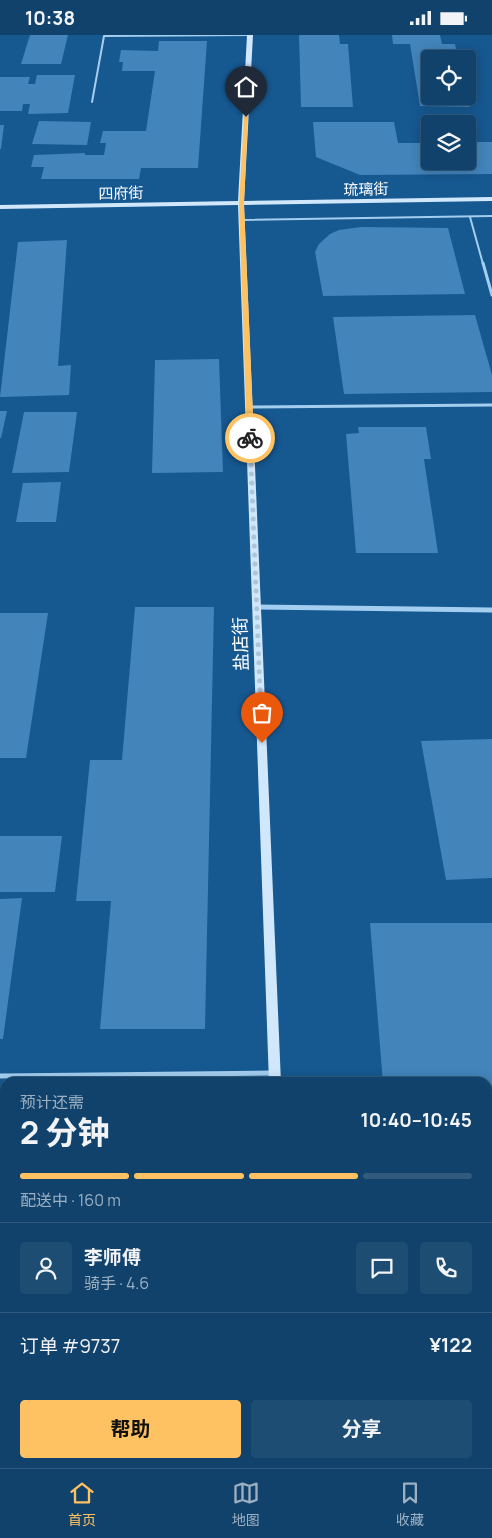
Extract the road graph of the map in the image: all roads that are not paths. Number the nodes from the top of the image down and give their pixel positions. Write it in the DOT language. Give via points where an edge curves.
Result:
graph roads {
  1 [pos="250,35"];
  2 [pos="92,102"];
  3 [pos="492,199"];
  4 [pos="241,204"];
  5 [pos="0,207"];
  6 [pos="470,217"];
  7 [pos="492,217"];
  8 [pos="242,220"];
  9 [pos="492,295"];
  10 [pos="492,405"];
  11 [pos="249,407"];
  12 [pos="257,607"];
  13 [pos="492,610"];
  14 [pos="0,1076"];
  15 [pos="138,1077"];
  16 [pos="275,1077"];
  1 -- 2 [label="lane" via="104,36"];
  1 -- 4 [label="street, 盐店街"];
  3 -- 4 [label="street, 琉璃街"];
  4 -- 5 [label="street, 四府街"];
  4 -- 8 [label="street, 盐店街"];
  6 -- 7 [label="lane"];
  6 -- 8 [label="lane"];
  6 -- 9 [label="lane"];
  8 -- 11 [label="street, 盐店街"];
  10 -- 11 [label="lane"];
  11 -- 12 [label="street, 盐店街"];
  12 -- 13 [label="street"];
  12 -- 16 [label="street, 盐店街"];
  14 -- 15 [label="lane"];
}
